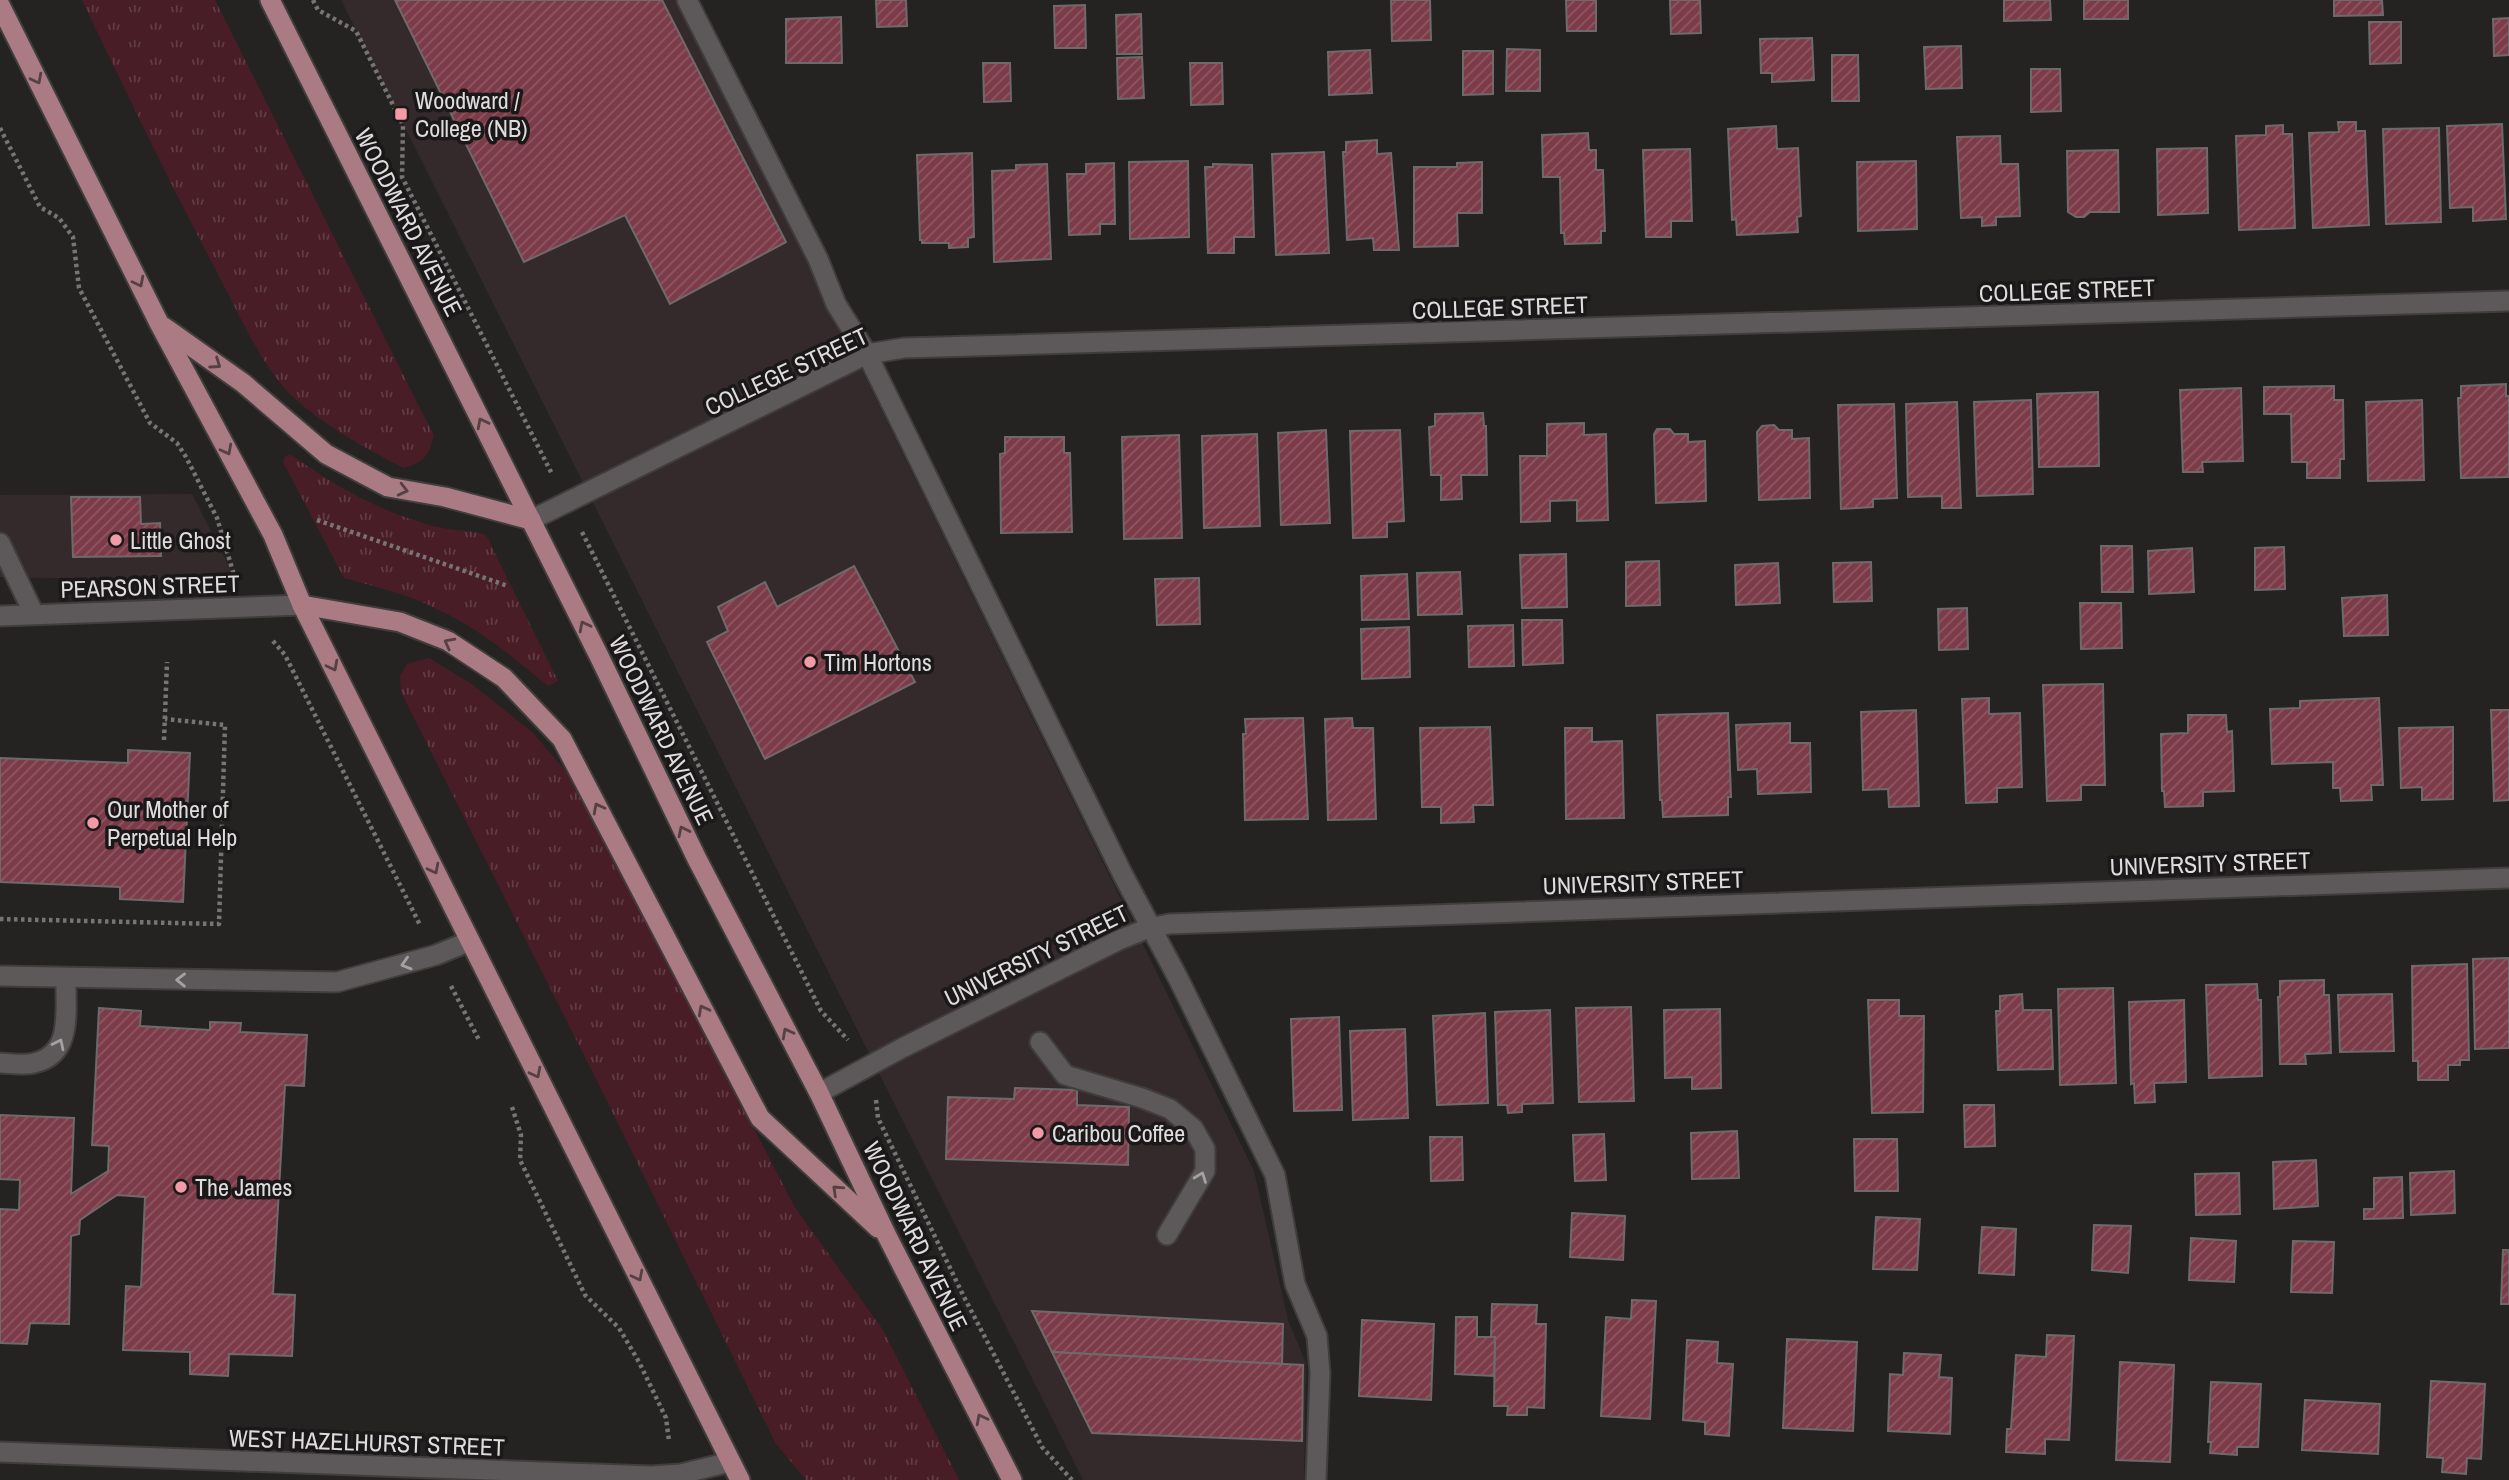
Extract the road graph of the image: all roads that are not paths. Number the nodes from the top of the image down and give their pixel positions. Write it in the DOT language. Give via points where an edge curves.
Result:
graph roads {
  1 [pos="270,0"];
  2 [pos="687,0"];
  3 [pos="0,5"];
  4 [pos="2509,301"];
  5 [pos="160,325"];
  6 [pos="867,354"];
  7 [pos="531,520"];
  8 [pos="0,543"];
  9 [pos="302,604"];
  10 [pos="34,614"];
  11 [pos="0,616"];
  12 [pos="2509,878"];
  13 [pos="1149,928"];
  14 [pos="470,941"];
  15 [pos="0,976"];
  16 [pos="66,978"];
  17 [pos="1040,1042"];
  18 [pos="0,1063"];
  19 [pos="819,1093"];
  20 [pos="1167,1235"];
  21 [pos="887,1236"];
  22 [pos="0,1452"];
  23 [pos="730,1462"];
  24 [pos="458,1475"];
  25 [pos="740,1480"];
  26 [pos="1012,1480"];
  27 [pos="1316,1480"];
  7 -- 1 [label="main road, WOODWARD AVENUE, one-way"];
  2 -- 6 [label="street" via="818,259 836,304"];
  3 -- 5 [label="main road, one-way"];
  4 -- 6 [label="street, COLLEGE STREET" via="904,348"];
  5 -- 7 [label="main road, one-way" via="243,383 336,460 388,487"];
  5 -- 9 [label="main road, one-way" via="273,535"];
  6 -- 7 [label="street, COLLEGE STREET"];
  6 -- 13 [label="street"];
  19 -- 7 [label="main road, WOODWARD AVENUE, one-way" via="697,859"];
  8 -- 10 [label="street"];
  9 -- 10 [label="street, PEARSON STREET"];
  9 -- 14 [label="main road, one-way"];
  21 -- 9 [label="main road, one-way" via="760,1118 562,739 504,678 448,641 400,622"];
  10 -- 11 [label="street, PEARSON STREET"];
  12 -- 13 [label="street, UNIVERSITY STREET" via="1192,921"];
  13 -- 19 [label="street, UNIVERSITY STREET" via="1012,992"];
  13 -- 27 [label="street" via="1275,1175 1295,1284 1317,1336"];
  14 -- 16 [label="street, one-way" via="337,982"];
  14 -- 23 [label="main road, one-way"];
  15 -- 16 [label="street"];
  18 -- 16 [label="street, one-way" via="33,1064 56,1054 64,1037"];
  20 -- 17 [label="street, one-way" via="1205,1171 1205,1149 1193,1128 1170,1109 1065,1075"];
  19 -- 21 [label="main road, WOODWARD AVENUE"];
  26 -- 21 [label="main road, WOODWARD AVENUE, one-way"];
  22 -- 24 [label="street, WEST HAZELHURST STREET"];
  23 -- 24 [label="street, WEST HAZELHURST STREET" via="651,1476"];
  23 -- 25 [label="main road"];
}
